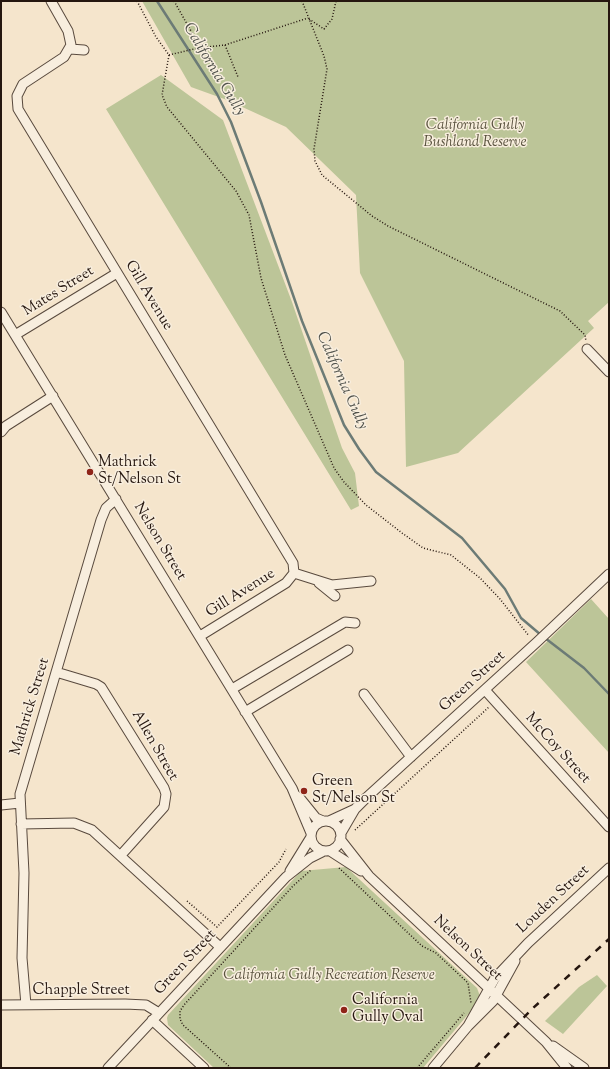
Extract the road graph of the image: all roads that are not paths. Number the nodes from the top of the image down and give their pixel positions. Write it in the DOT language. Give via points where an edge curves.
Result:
graph roads {
  1 [pos="51,1"];
  2 [pos="70,49"];
  3 [pos="84,50"];
  4 [pos="117,273"];
  5 [pos="1,312"];
  6 [pos="15,335"];
  7 [pos="587,349"];
  8 [pos="609,372"];
  9 [pos="53,396"];
  10 [pos="1,432"];
  11 [pos="116,499"];
  12 [pos="298,574"];
  13 [pos="609,574"];
  14 [pos="317,581"];
  15 [pos="371,581"];
  16 [pos="335,596"];
  17 [pos="355,623"];
  18 [pos="200,636"];
  19 [pos="348,650"];
  20 [pos="56,672"];
  21 [pos="232,689"];
  22 [pos="485,690"];
  23 [pos="364,694"];
  24 [pos="246,712"];
  25 [pos="411,757"];
  26 [pos="292,788"];
  27 [pos="20,803"];
  28 [pos="1,806"];
  29 [pos="355,809"];
  30 [pos="326,821"];
  31 [pos="21,824"];
  32 [pos="609,827"];
  33 [pos="311,835"];
  34 [pos="340,836"];
  35 [pos="326,851"];
  36 [pos="121,855"];
  37 [pos="609,868"];
  38 [pos="369,876"];
  39 [pos="286,877"];
  40 [pos="220,947"];
  41 [pos="519,953"];
  42 [pos="489,988"];
  43 [pos="497,995"];
  44 [pos="26,1004"];
  45 [pos="1,1005"];
  46 [pos="159,1013"];
  47 [pos="152,1020"];
  48 [pos="468,1026"];
  49 [pos="546,1042"];
  50 [pos="108,1068"];
  51 [pos="204,1068"];
  52 [pos="432,1068"];
  53 [pos="567,1068"];
  54 [pos="584,1068"];
  1 -- 2 [label="street" via="70,36"];
  2 -- 3 [label="street"];
  2 -- 4 [label="street, Gill Avenue" via="64,57 23,84 17,96 18,109"];
  4 -- 6 [label="street, Mates Street"];
  4 -- 12 [label="street, Gill Avenue" via="287,551"];
  5 -- 6 [label="street, Nelson Street"];
  6 -- 9 [label="street, Nelson Street"];
  7 -- 8 [label="street"];
  9 -- 10 [label="street" via="6,426"];
  9 -- 11 [label="street, Nelson Street"];
  11 -- 18 [label="street, Nelson Street"];
  11 -- 20 [label="street, Mathrick Street" via="106,508 101,520"];
  12 -- 14 [label="street"];
  12 -- 18 [label="street, Gill Avenue"];
  13 -- 22 [label="street, Green Street"];
  14 -- 15 [label="street" via="338,585"];
  14 -- 16 [label="street"];
  17 -- 21 [label="street" via="345,622"];
  18 -- 21 [label="street, Nelson Street"];
  19 -- 24 [label="street"];
  20 -- 27 [label="street, Mathrick Street" via="22,786"];
  20 -- 36 [label="street, Allen Street" via="96,684 105,692 164,788 165,800 161,812"];
  21 -- 24 [label="street, Nelson Street"];
  22 -- 25 [label="street, Green Street"];
  22 -- 32 [label="street, McCoy Street"];
  23 -- 25 [label="street"];
  24 -- 26 [label="street, Nelson Street"];
  25 -- 29 [label="street, Green Street"];
  26 -- 30 [label="street, Nelson Street" via="312,813"];
  26 -- 33 [label="street, Nelson Street"];
  27 -- 28 [label="street"];
  27 -- 31 [label="street, Mathrick Street"];
  29 -- 30 [label="street, Green Street"];
  29 -- 34 [label="street, Green Street"];
  30 -- 33 [label="street" via="316,825"];
  30 -- 34 [label="street" via="335,824"];
  31 -- 36 [label="street" via="80,824 92,830"];
  31 -- 44 [label="street, Mathrick Street" via="24,888 22,958"];
  33 -- 35 [label="street" via="315,846"];
  33 -- 39 [label="street, Green Street"];
  34 -- 35 [label="street" via="337,845"];
  34 -- 38 [label="street, Nelson Street"];
  35 -- 38 [label="street, Nelson Street"];
  35 -- 39 [label="street, Green Street" via="310,858"];
  36 -- 40 [label="street"];
  37 -- 41 [label="street, Louden Street"];
  38 -- 42 [label="street, Nelson Street"];
  39 -- 40 [label="street, Green Street"];
  40 -- 46 [label="street, Green Street"];
  41 -- 42 [label="street, Louden Street"];
  41 -- 43 [label="street, Louden Street"];
  42 -- 43 [label="street, Nelson Street"];
  42 -- 48 [label="street, Louden Street"];
  43 -- 48 [label="street, Louden Street"];
  43 -- 49 [label="street, Nelson Street"];
  44 -- 45 [label="street, Chapple Street"];
  44 -- 46 [label="street, Chapple Street" via="146,1005"];
  46 -- 47 [label="street, Green Street"];
  47 -- 50 [label="street, Green Street"];
  47 -- 51 [label="street"];
  48 -- 52 [label="street"];
  49 -- 53 [label="street, Nelson Street"];
  49 -- 54 [label="street, Nelson Street"];
}
